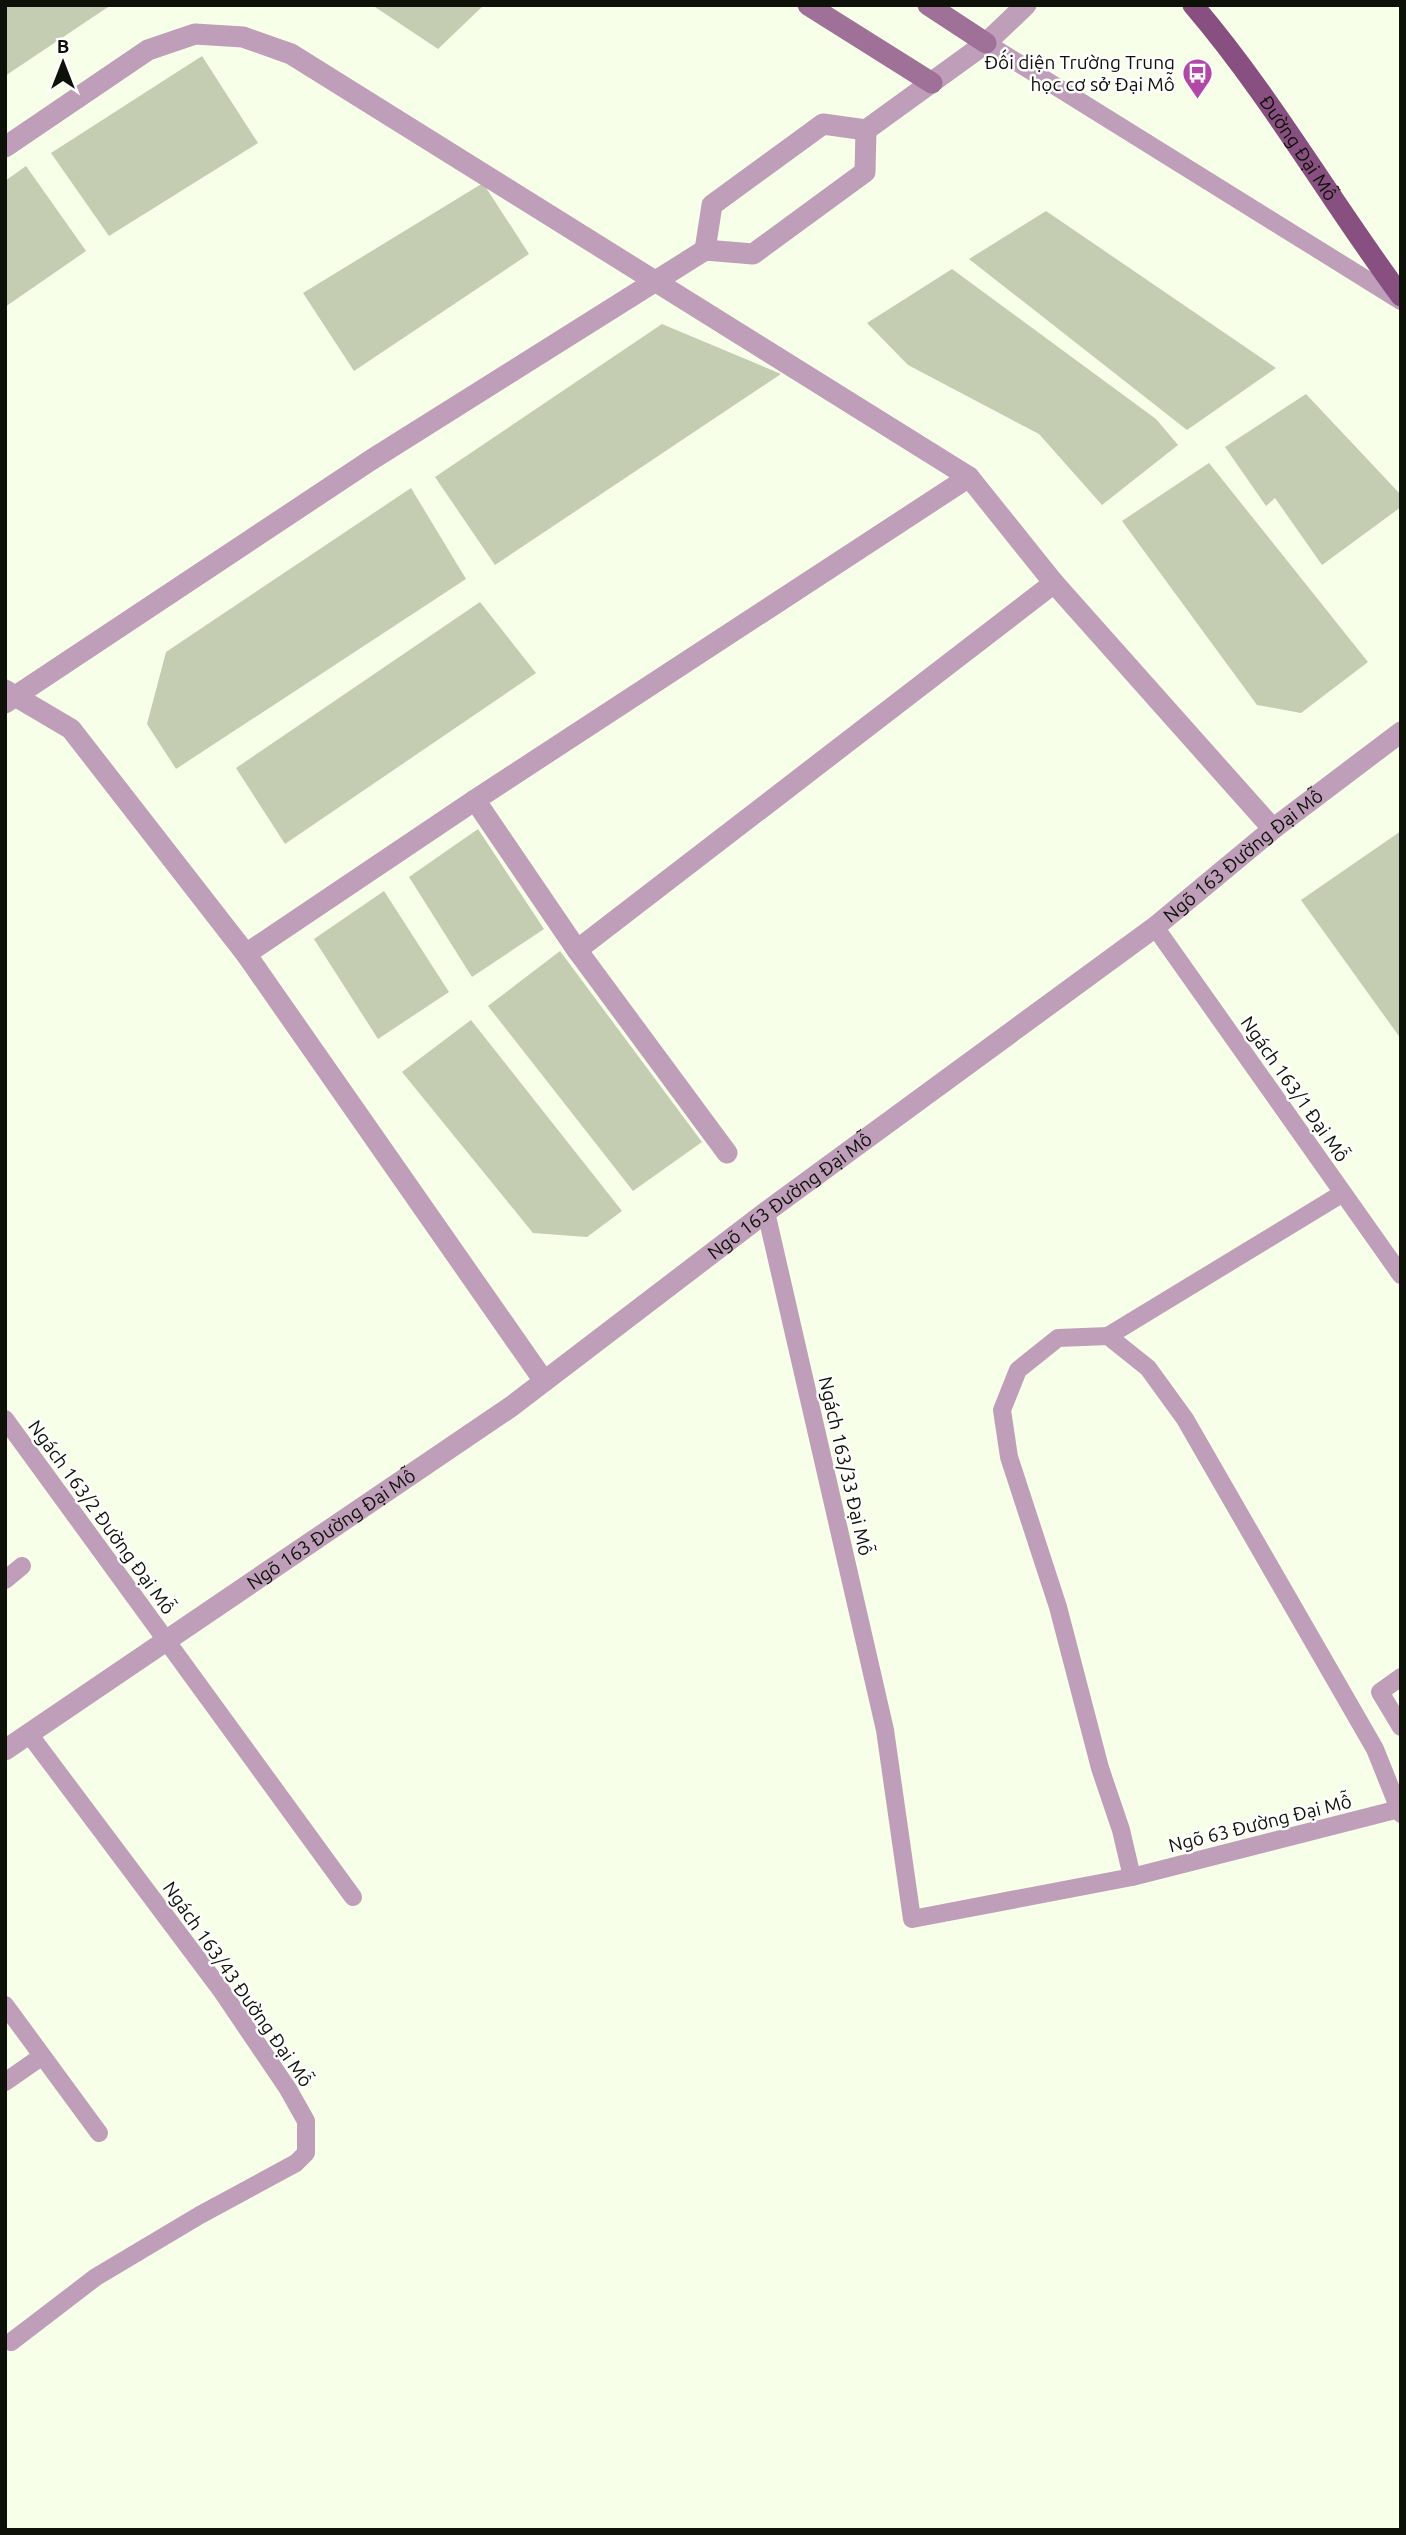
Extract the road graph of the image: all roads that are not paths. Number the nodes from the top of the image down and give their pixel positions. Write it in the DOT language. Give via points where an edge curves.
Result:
graph roads {
  1 [pos="808,5"];
  2 [pos="928,5"];
  3 [pos="1026,5"];
  4 [pos="1193,5"];
  5 [pos="986,43"];
  6 [pos="932,82"];
  7 [pos="866,130"];
  8 [pos="5,147"];
  9 [pos="705,250"];
  10 [pos="656,280"];
  11 [pos="1401,298"];
  12 [pos="969,477"];
  13 [pos="1054,583"];
  14 [pos="8,697"];
  15 [pos="1401,732"];
  16 [pos="475,800"];
  17 [pos="1272,829"];
  18 [pos="1155,927"];
  19 [pos="577,950"];
  20 [pos="246,954"];
  21 [pos="727,1153"];
  22 [pos="1343,1193"];
  23 [pos="766,1212"];
  24 [pos="1401,1275"];
  25 [pos="1108,1336"];
  26 [pos="544,1381"];
  27 [pos="5,1419"];
  28 [pos="22,1566"];
  29 [pos="5,1580"];
  30 [pos="165,1640"];
  31 [pos="1401,1677"];
  32 [pos="1401,1727"];
  33 [pos="29,1734"];
  34 [pos="5,1750"];
  35 [pos="1400,1812"];
  36 [pos="1132,1877"];
  37 [pos="353,1897"];
  38 [pos="5,2005"];
  39 [pos="41,2057"];
  40 [pos="5,2082"];
  41 [pos="99,2133"];
  42 [pos="12,2342"];
  1 -- 6 [label="street"];
  2 -- 5 [label="street"];
  3 -- 5 [label="street"];
  4 -- 11 [label="main road, Đường Đại Mỗ" via="1229,48"];
  5 -- 6 [label="street"];
  5 -- 11 [label="lane"];
  6 -- 7 [label="street"];
  7 -- 9 [label="street" via="823,124 712,205"];
  7 -- 9 [label="street" via="865,172 753,254"];
  8 -- 10 [label="street" via="148,50 195,34 243,37 291,54"];
  9 -- 10 [label="street"];
  10 -- 12 [label="street"];
  10 -- 14 [label="street"];
  12 -- 13 [label="street"];
  12 -- 16 [label="street"];
  13 -- 17 [label="street"];
  13 -- 19 [label="street"];
  14 -- 20 [label="street" via="71,729"];
  15 -- 17 [label="street, Ngõ 163 Đường Đại Mỗ"];
  16 -- 19 [label="street"];
  16 -- 20 [label="street"];
  17 -- 18 [label="street, Ngõ 163 Đường Đại Mỗ"];
  18 -- 22 [label="lane, Ngách 163/1 Đại Mỗ"];
  18 -- 23 [label="street, Ngõ 163 Đường Đại Mỗ"];
  19 -- 21 [label="street"];
  20 -- 26 [label="street"];
  22 -- 24 [label="lane, Ngách 163/1 Đại Mỗ"];
  22 -- 25 [label="lane"];
  23 -- 26 [label="street, Ngõ 163 Đường Đại Mỗ"];
  23 -- 36 [label="lane, Ngách 163/33 Đại Mỗ" via="885,1730 912,1919"];
  25 -- 35 [label="lane" via="1148,1368 1185,1419 1375,1749"];
  25 -- 36 [label="lane" via="1058,1338 1018,1370 1002,1409 1009,1457 1058,1607"];
  26 -- 30 [label="street, Ngõ 163 Đường Đại Mỗ"];
  27 -- 30 [label="lane, Ngách 163/2 Đường Đại Mỗ"];
  28 -- 29 [label="lane"];
  30 -- 33 [label="street, Ngõ 163 Đường Đại Mỗ"];
  30 -- 37 [label="lane"];
  31 -- 32 [label="lane" via="1380,1692"];
  33 -- 34 [label="street, Ngõ 163 Đường Đại Mỗ"];
  33 -- 42 [label="lane, Ngách 163/43 Đường Đại Mỗ" via="221,1990 288,2089 306,2121 306,2153 296,2163 96,2277"];
  35 -- 36 [label="lane, Ngõ 63 Đường Đại Mỗ"];
  38 -- 39 [label="lane"];
  39 -- 40 [label="lane"];
  39 -- 41 [label="lane"];
}
